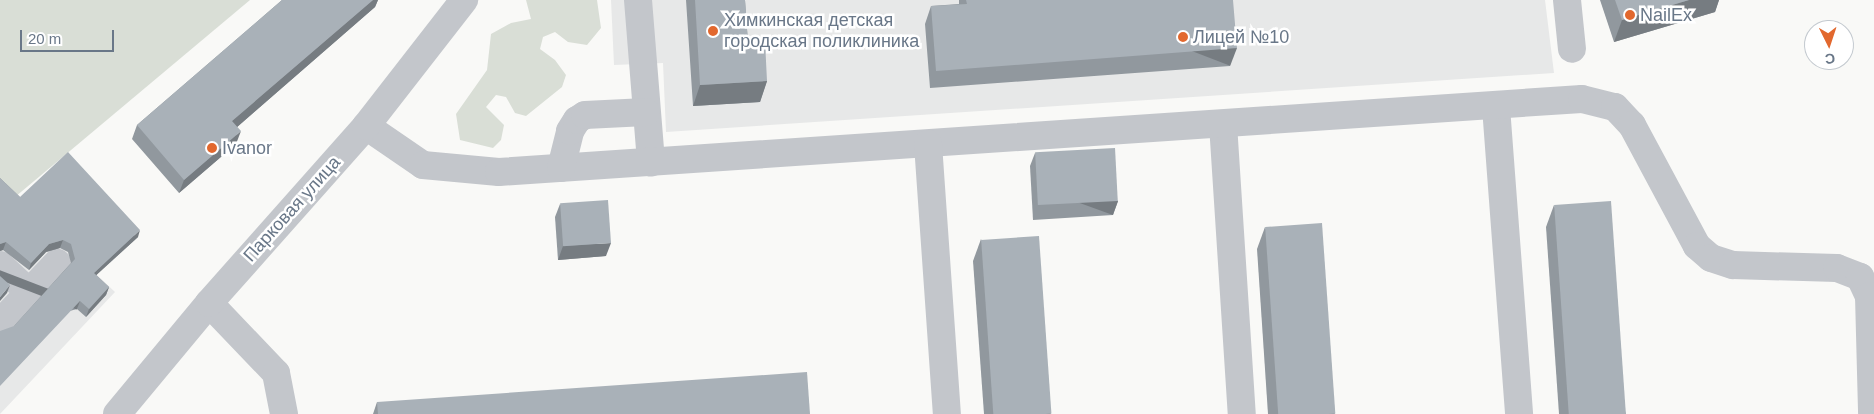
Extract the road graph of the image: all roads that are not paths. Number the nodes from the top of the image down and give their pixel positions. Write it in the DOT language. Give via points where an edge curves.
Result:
graph roads {
  1 [pos="464,0"];
  2 [pos="638,0"];
  3 [pos="1567,0"];
  4 [pos="1572,49"];
  5 [pos="1496,106"];
  6 [pos="646,112"];
  7 [pos="1223,124"];
  8 [pos="366,126"];
  9 [pos="928,144"];
  10 [pos="651,162"];
  11 [pos="562,168"];
  12 [pos="57,263"];
  13 [pos="0,265"];
  14 [pos="29,292"];
  15 [pos="209,303"];
  16 [pos="0,323"];
  17 [pos="117,414"];
  18 [pos="284,414"];
  19 [pos="946,414"];
  20 [pos="1242,414"];
  21 [pos="1518,414"];
  22 [pos="1872,414"];
  1 -- 8 [label="street, Парковая улица"];
  2 -- 6 [label="street"];
  3 -- 4 [label="street"];
  5 -- 7 [label="street"];
  5 -- 21 [label="street"];
  5 -- 22 [label="street" via="1582,99 1616,106 1632,125 1697,246 1711,258 1733,266 1837,268 1860,276 1869,296"];
  6 -- 10 [label="street"];
  6 -- 11 [label="street" via="585,115 577,120 570,131"];
  7 -- 9 [label="street"];
  7 -- 20 [label="street"];
  8 -- 11 [label="street" via="423,165 499,172"];
  8 -- 15 [label="street, Парковая улица"];
  9 -- 10 [label="street"];
  9 -- 19 [label="street"];
  10 -- 11 [label="street"];
  12 -- 14 [label="street"];
  13 -- 14 [label="street"];
  14 -- 16 [label="street"];
  15 -- 17 [label="street, Парковая улица"];
  15 -- 18 [label="street" via="276,373"];
}
